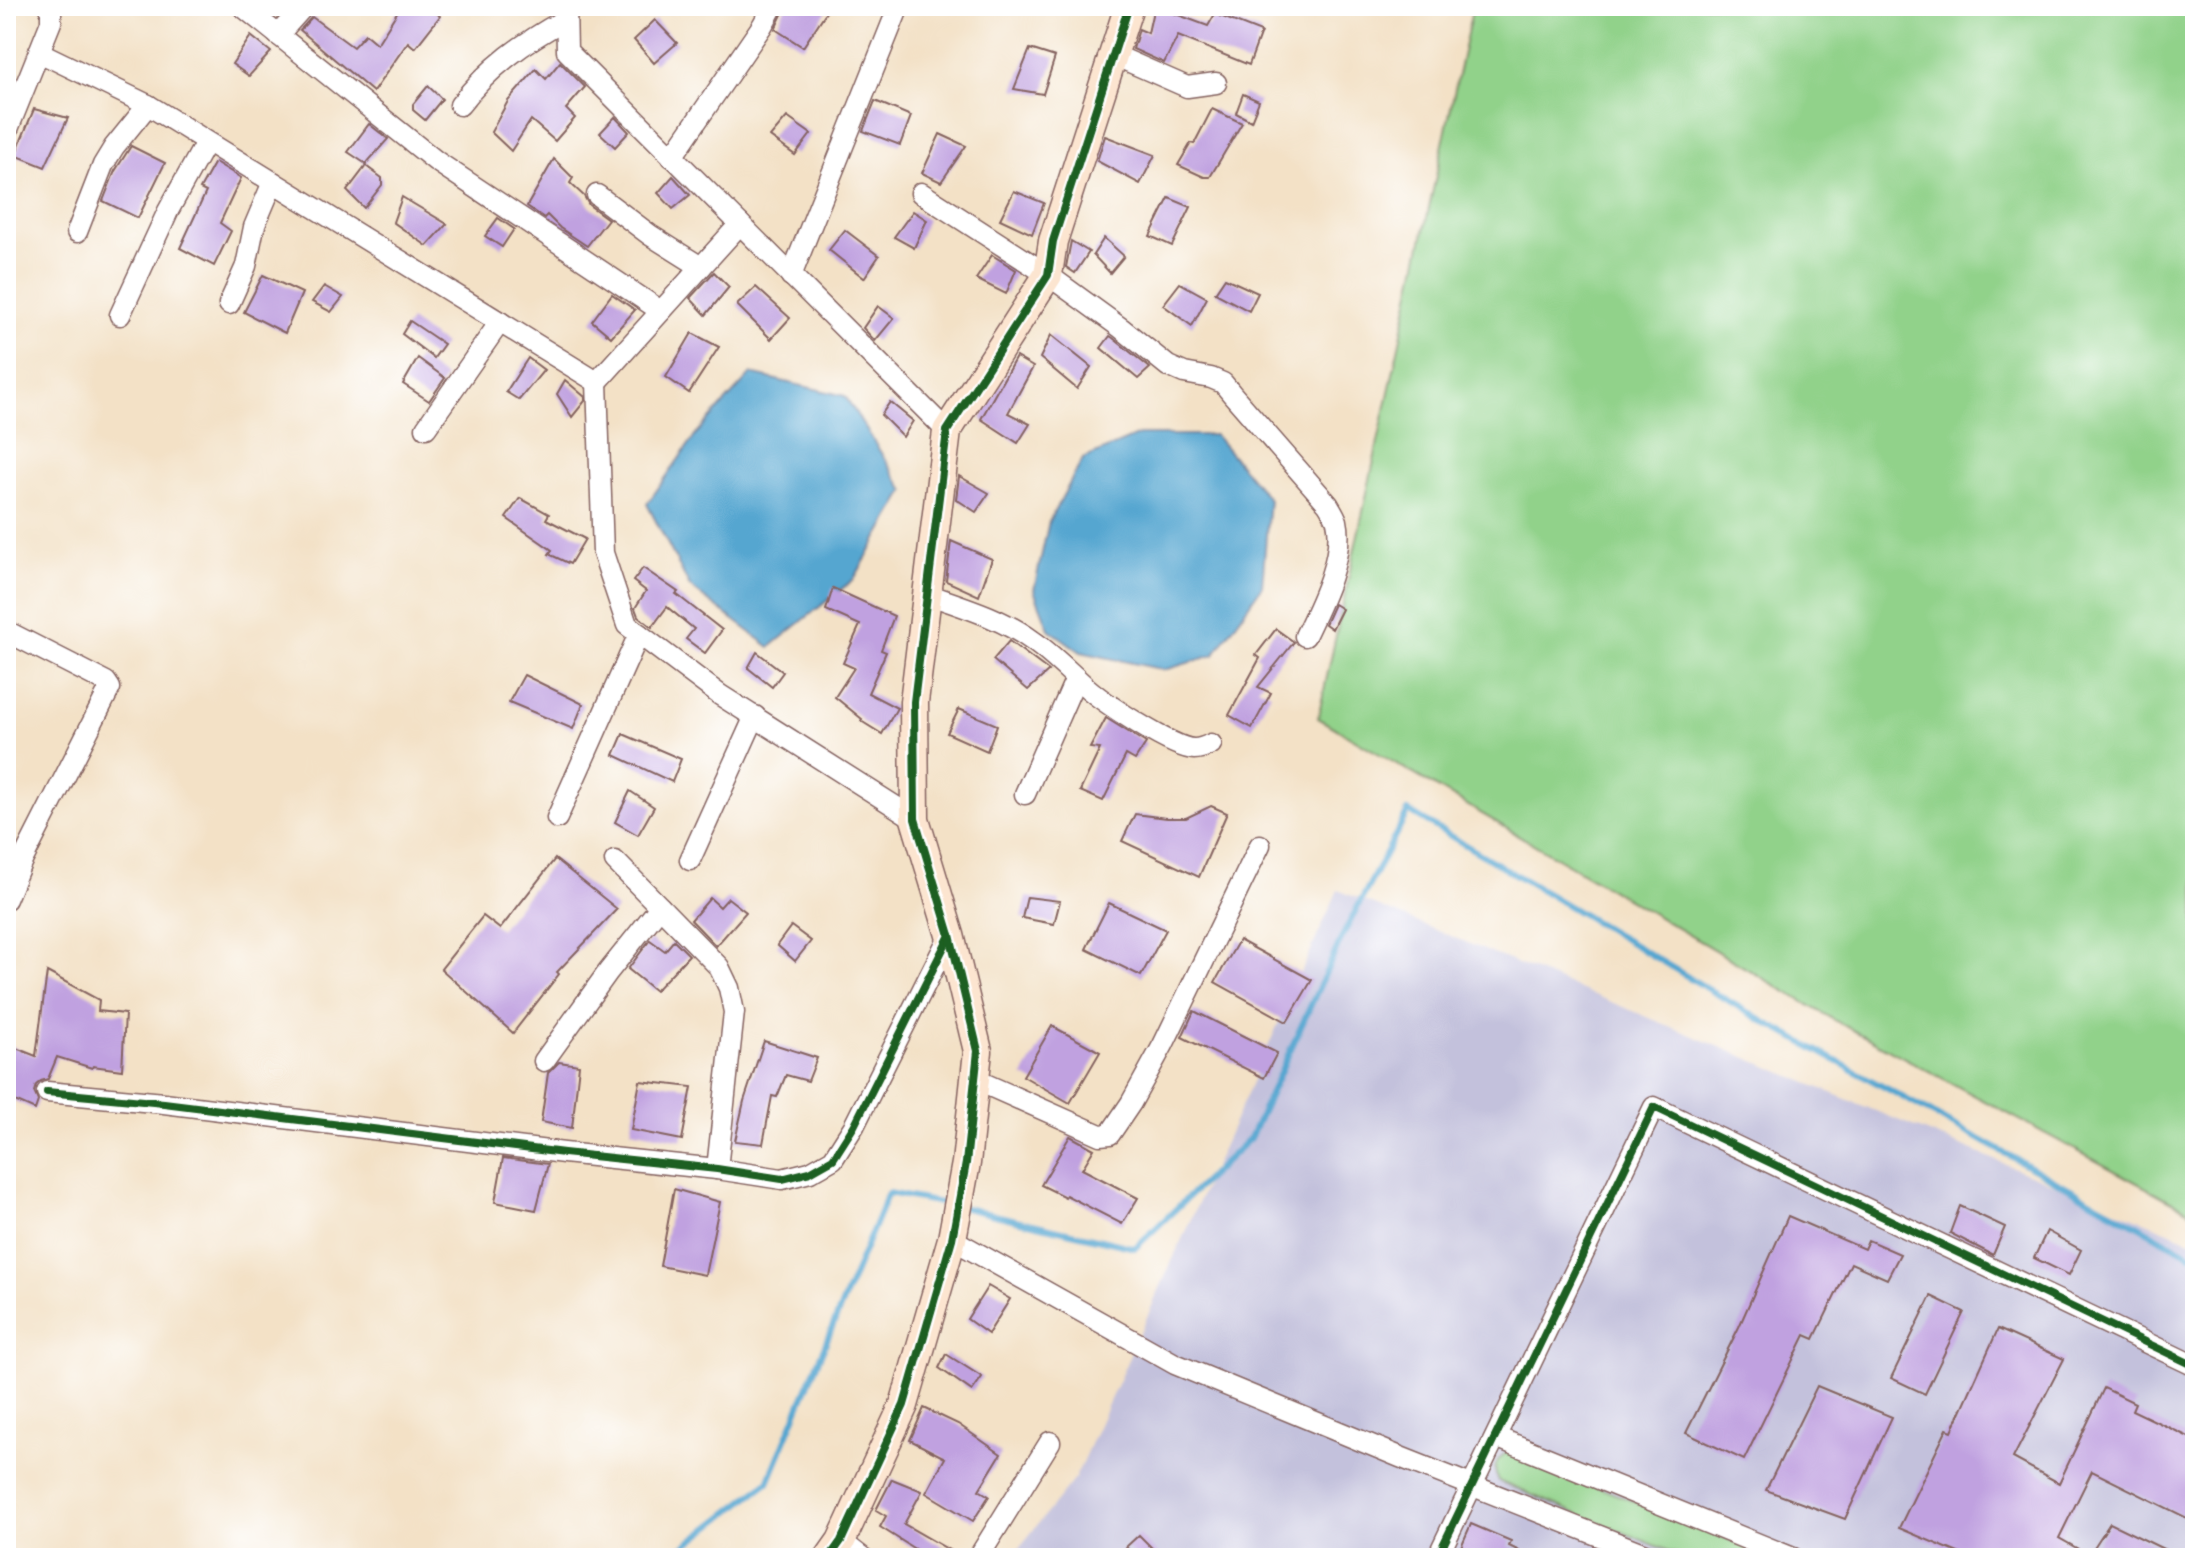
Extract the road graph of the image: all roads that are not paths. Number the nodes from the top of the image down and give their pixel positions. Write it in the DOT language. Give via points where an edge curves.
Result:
graph roads {
  1 [pos="51,6"];
  2 [pos="242,6"];
  3 [pos="304,6"];
  4 [pos="773,6"];
  5 [pos="899,6"];
  6 [pos="1129,6"];
  7 [pos="566,13"];
  8 [pos="278,35"];
  9 [pos="39,52"];
  10 [pos="1114,55"];
  11 [pos="1216,83"];
  12 [pos="11,103"];
  13 [pos="148,105"];
  14 [pos="460,105"];
  15 [pos="6,134"];
  16 [pos="206,142"];
  17 [pos="672,157"];
  18 [pos="273,182"];
  19 [pos="921,193"];
  20 [pos="597,195"];
  21 [pos="740,224"];
  22 [pos="77,232"];
  23 [pos="701,267"];
  24 [pos="1048,275"];
  25 [pos="791,276"];
  26 [pos="229,304"];
  27 [pos="661,311"];
  28 [pos="120,315"];
  29 [pos="500,322"];
  30 [pos="597,382"];
  31 [pos="426,428"];
  32 [pos="947,431"];
  33 [pos="927,594"];
  34 [pos="6,631"];
  35 [pos="639,634"];
  36 [pos="1305,636"];
  37 [pos="1076,678"];
  38 [pos="755,716"];
  39 [pos="1211,744"];
  40 [pos="1025,794"];
  41 [pos="557,818"];
  42 [pos="915,819"];
  43 [pos="1260,845"];
  44 [pos="690,860"];
  45 [pos="615,861"];
  46 [pos="6,899"];
  47 [pos="660,907"];
  48 [pos="950,935"];
  49 [pos="544,1061"];
  50 [pos="974,1079"];
  51 [pos="47,1092"];
  52 [pos="717,1169"];
  53 [pos="954,1231"];
  54 [pos="2195,1366"];
  55 [pos="1496,1437"];
  56 [pos="1050,1442"];
  57 [pos="1472,1485"];
  58 [pos="844,1552"];
  59 [pos="978,1558"];
  60 [pos="1437,1558"];
  61 [pos="1655,1558"];
  62 [pos="1793,1558"];
  1 -- 9 [label="street" via="51,22"];
  2 -- 8 [label="street"];
  3 -- 8 [label="street"];
  4 -- 17 [label="street"];
  5 -- 25 [label="street"];
  6 -- 10 [label="street"];
  7 -- 14 [label="street" via="474,86"];
  7 -- 17 [label="street" via="567,51"];
  8 -- 27 [label="street" via="436,161"];
  9 -- 12 [label="street"];
  9 -- 13 [label="street"];
  10 -- 11 [label="street" via="1187,87"];
  10 -- 24 [label="street" via="1053,241"];
  12 -- 15 [label="street"];
  13 -- 16 [label="street"];
  13 -- 22 [label="street" via="108,156"];
  16 -- 18 [label="street"];
  16 -- 28 [label="street"];
  17 -- 21 [label="street"];
  18 -- 26 [label="street"];
  18 -- 29 [label="street"];
  19 -- 24 [label="street"];
  20 -- 23 [label="street"];
  21 -- 23 [label="street"];
  21 -- 25 [label="street"];
  23 -- 27 [label="street"];
  24 -- 32 [label="street"];
  24 -- 36 [label="street" via="1168,366 1223,383 1328,504 1337,519 1335,559"];
  25 -- 32 [label="street"];
  27 -- 30 [label="street"];
  29 -- 30 [label="street"];
  29 -- 31 [label="street"];
  30 -- 35 [label="street" via="603,553 627,625"];
  32 -- 33 [label="street"];
  33 -- 37 [label="street" via="982,613 1032,639"];
  33 -- 42 [label="street" via="914,702"];
  34 -- 46 [label="street" via="110,688"];
  35 -- 38 [label="street"];
  35 -- 41 [label="street"];
  37 -- 39 [label="street" via="1183,748"];
  37 -- 40 [label="street"];
  38 -- 42 [label="street"];
  38 -- 44 [label="street"];
  42 -- 48 [label="street"];
  43 -- 50 [label="street" via="1163,1045 1110,1134 1100,1135"];
  45 -- 47 [label="street"];
  47 -- 49 [label="street"];
  47 -- 52 [label="street" via="719,967 729,988 734,1012"];
  48 -- 50 [label="street" via="978,1051"];
  48 -- 52 [label="street" via="833,1159 782,1179"];
  50 -- 53 [label="street"];
  51 -- 52 [label="street"];
  53 -- 57 [label="street" via="1175,1364"];
  53 -- 58 [label="street" via="904,1405"];
  54 -- 55 [label="street" via="1654,1107"];
  55 -- 57 [label="street"];
  55 -- 62 [label="street"];
  56 -- 59 [label="street"];
  57 -- 60 [label="street"];
  57 -- 61 [label="street"];
}
